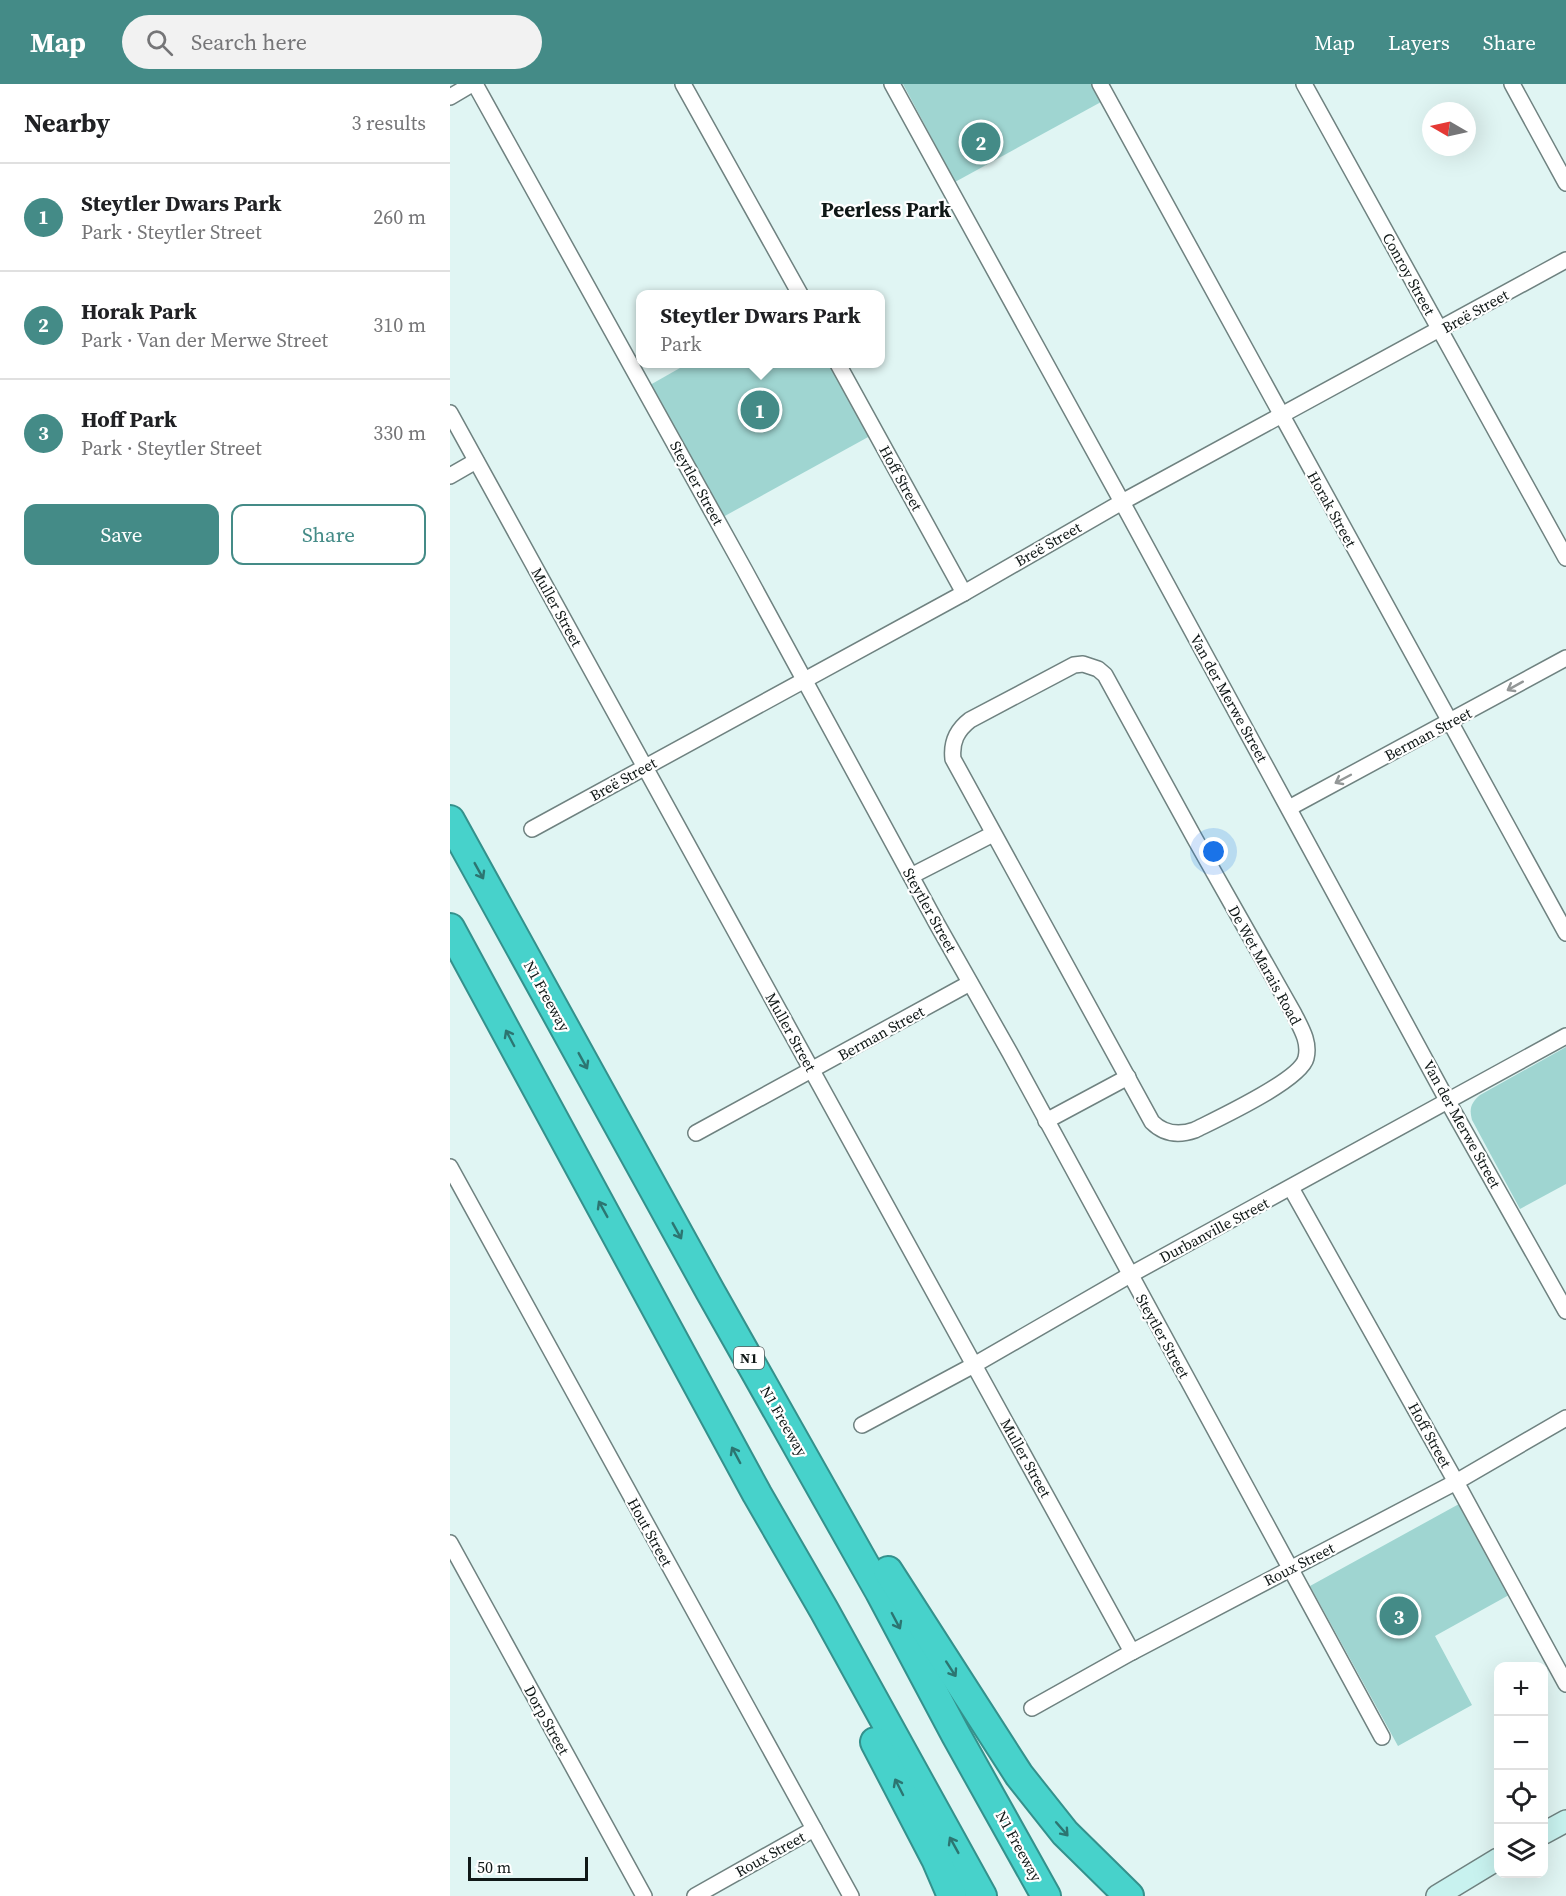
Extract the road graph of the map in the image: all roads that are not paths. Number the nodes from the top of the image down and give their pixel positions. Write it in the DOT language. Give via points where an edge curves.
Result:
graph roads {
  1 [pos="474,84"];
  2 [pos="683,84"];
  3 [pos="892,84"];
  4 [pos="1100,84"];
  5 [pos="1304,84"];
  6 [pos="1512,84"];
  7 [pos="450,97"];
  8 [pos="1566,183"];
  9 [pos="1566,261"];
  10 [pos="798,290"];
  11 [pos="1440,329"];
  12 [pos="841,368"];
  13 [pos="450,413"];
  14 [pos="1281,416"];
  15 [pos="476,460"];
  16 [pos="450,476"];
  17 [pos="1122,502"];
  18 [pos="1566,558"];
  19 [pos="964,593"];
  20 [pos="1566,658"];
  21 [pos="804,679"];
  22 [pos="1450,722"];
  23 [pos="644,766"];
  24 [pos="1289,808"];
  25 [pos="450,820"];
  26 [pos="532,829"];
  27 [pos="993,834"];
  28 [pos="911,876"];
  29 [pos="450,928"];
  30 [pos="1566,933"];
  31 [pos="970,983"];
  32 [pos="1566,1036"];
  33 [pos="813,1070"];
  34 [pos="1128,1077"];
  35 [pos="1447,1100"];
  36 [pos="1047,1122"];
  37 [pos="696,1133"];
  38 [pos="450,1167"];
  39 [pos="1291,1188"];
  40 [pos="1130,1275"];
  41 [pos="1566,1311"];
  42 [pos="974,1365"];
  43 [pos="1566,1418"];
  44 [pos="862,1425"];
  45 [pos="789,1429"];
  46 [pos="1456,1482"];
  47 [pos="757,1494"];
  48 [pos="450,1543"];
  49 [pos="1290,1568"];
  50 [pos="1132,1652"];
  51 [pos="1566,1684"];
  52 [pos="1032,1708"];
  53 [pos="1382,1737"];
  54 [pos="1566,1821"];
  55 [pos="814,1829"];
  56 [pos="1548,1831"];
  57 [pos="1494,1861"];
  58 [pos="644,1896"];
  59 [pos="695,1896"];
  60 [pos="851,1896"];
  61 [pos="952,1896"];
  62 [pos="982,1896"];
  63 [pos="1046,1896"];
  64 [pos="1129,1896"];
  65 [pos="1437,1896"];
  1 -- 7 [label="street"];
  1 -- 21 [label="street, Steytler Street"];
  2 -- 10 [label="street"];
  3 -- 17 [label="street, Van der Merwe Street"];
  4 -- 14 [label="street, Horak Street"];
  5 -- 11 [label="street, Conroy Street"];
  6 -- 8 [label="street"];
  9 -- 11 [label="street, Breë Street"];
  11 -- 14 [label="street, Breë Street"];
  11 -- 18 [label="street, Conroy Street"];
  12 -- 19 [label="street, Hoff Street"];
  13 -- 15 [label="street, Muller Street"];
  14 -- 17 [label="street, Breë Street"];
  14 -- 22 [label="street, Horak Street"];
  15 -- 16 [label="street"];
  15 -- 23 [label="street, Muller Street"];
  17 -- 19 [label="street, Breë Street"];
  17 -- 24 [label="street, Van der Merwe Street"];
  19 -- 21 [label="street, Breë Street"];
  20 -- 22 [label="street, Berman Street, one-way"];
  21 -- 23 [label="street, Breë Street"];
  21 -- 28 [label="street, Steytler Street"];
  22 -- 24 [label="street, Berman Street, one-way"];
  22 -- 30 [label="street, Horak Street"];
  23 -- 26 [label="street, Breë Street"];
  23 -- 33 [label="street, Muller Street"];
  24 -- 35 [label="street, Van der Merwe Street"];
  25 -- 45 [label="highway, N1 Freeway / N1, one-way"];
  27 -- 28 [label="street"];
  27 -- 34 [label="street, De Wet Marais Road"];
  27 -- 34 [label="street, De Wet Marais Road" via="952,759 956,734 970,720 1074,665 1098,669 1105,675 1294,1014 1307,1048 1303,1066 1286,1080 1185,1133 1169,1133 1155,1125"];
  28 -- 31 [label="street, Steytler Street"];
  47 -- 29 [label="highway, one-way"];
  31 -- 33 [label="street, Berman Street"];
  31 -- 36 [label="street, Steytler Street"];
  32 -- 35 [label="street, Durbanville Street"];
  33 -- 37 [label="street, Berman Street"];
  33 -- 42 [label="street, Muller Street"];
  34 -- 36 [label="street"];
  35 -- 39 [label="street, Durbanville Street"];
  35 -- 41 [label="street, Van der Merwe Street"];
  36 -- 40 [label="street, Steytler Street"];
  38 -- 55 [label="street, Hout Street"];
  39 -- 40 [label="street, Durbanville Street"];
  39 -- 46 [label="street, Hoff Street"];
  40 -- 42 [label="street, Durbanville Street"];
  40 -- 49 [label="street, Steytler Street"];
  42 -- 44 [label="street, Durbanville Street"];
  42 -- 50 [label="street, Muller Street"];
  43 -- 46 [label="street, Roux Street"];
  45 -- 63 [label="highway, N1 Freeway / N1, one-way"];
  45 -- 64 [label="highway, one-way" via="815,1458 1019,1775 1065,1833"];
  46 -- 49 [label="street, Roux Street"];
  46 -- 51 [label="street, Hoff Street"];
  61 -- 47 [label="highway, one-way" via="768,1532"];
  62 -- 47 [label="highway, one-way"];
  48 -- 58 [label="street, Dorp Street"];
  49 -- 50 [label="street, Roux Street"];
  49 -- 53 [label="street, Steytler Street"];
  50 -- 52 [label="street, Roux Street"];
  54 -- 56 [label="main road"];
  55 -- 59 [label="street, Roux Street"];
  55 -- 60 [label="street, Hout Street"];
  57 -- 65 [label="main road"];
}
